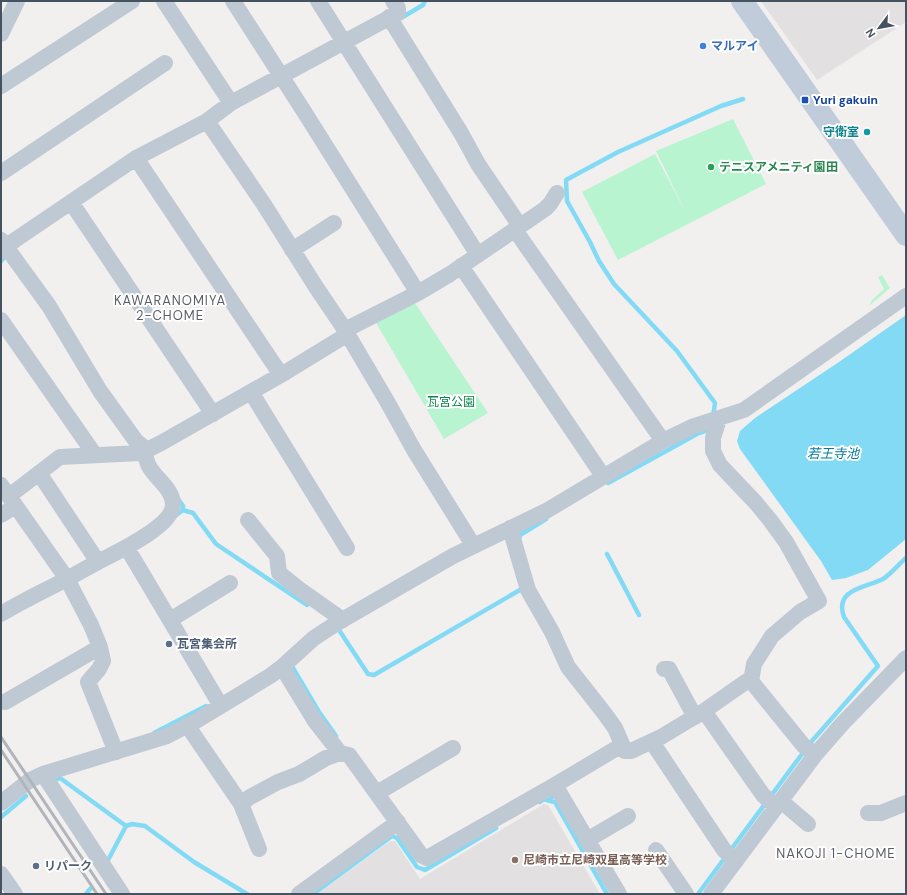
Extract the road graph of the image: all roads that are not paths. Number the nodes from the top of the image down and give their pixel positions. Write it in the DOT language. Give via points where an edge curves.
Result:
graph roads {
  1 [pos="132,1"];
  2 [pos="164,1"];
  3 [pos="233,1"];
  4 [pos="318,1"];
  5 [pos="393,1"];
  6 [pos="742,1"];
  7 [pos="17,3"];
  8 [pos="389,17"];
  9 [pos="1,34"];
  10 [pos="344,42"];
  11 [pos="165,63"];
  12 [pos="282,76"];
  13 [pos="1,86"];
  14 [pos="231,102"];
  15 [pos="207,121"];
  16 [pos="136,158"];
  17 [pos="1,174"];
  18 [pos="556,193"];
  19 [pos="71,202"];
  20 [pos="334,223"];
  21 [pos="517,228"];
  22 [pos="906,235"];
  23 [pos="3,246"];
  24 [pos="292,250"];
  25 [pos="478,255"];
  26 [pos="462,266"];
  27 [pos="418,293"];
  28 [pos="906,296"];
  29 [pos="3,328"];
  30 [pos="347,332"];
  31 [pos="281,375"];
  32 [pos="251,392"];
  33 [pos="213,414"];
  34 [pos="719,419"];
  35 [pos="663,441"];
  36 [pos="146,449"];
  37 [pos="95,455"];
  38 [pos="39,473"];
  39 [pos="603,476"];
  40 [pos="8,495"];
  41 [pos="1,515"];
  42 [pos="248,520"];
  43 [pos="510,528"];
  44 [pos="473,545"];
  45 [pos="127,548"];
  46 [pos="347,548"];
  47 [pos="98,562"];
  48 [pos="67,580"];
  49 [pos="230,582"];
  50 [pos="1,614"];
  51 [pos="170,620"];
  52 [pos="343,620"];
  53 [pos="100,647"];
  54 [pos="906,658"];
  55 [pos="282,667"];
  56 [pos="664,669"];
  57 [pos="751,680"];
  58 [pos="5,702"];
  59 [pos="221,706"];
  60 [pos="699,714"];
  61 [pos="187,726"];
  62 [pos="652,742"];
  63 [pos="622,745"];
  64 [pos="454,748"];
  65 [pos="810,751"];
  66 [pos="116,752"];
  67 [pos="340,753"];
  68 [pos="43,774"];
  69 [pos="556,787"];
  70 [pos="377,793"];
  71 [pos="773,802"];
  72 [pos="906,802"];
  73 [pos="1,803"];
  74 [pos="241,804"];
  75 [pos="868,813"];
  76 [pos="628,816"];
  77 [pos="398,822"];
  78 [pos="808,824"];
  79 [pos="587,840"];
  80 [pos="259,848"];
  81 [pos="656,850"];
  82 [pos="730,855"];
  83 [pos="1,874"];
  84 [pos="15,894"];
  85 [pos="122,894"];
  86 [pos="299,894"];
  87 [pos="619,894"];
  88 [pos="686,894"];
  89 [pos="711,894"];
  1 -- 13 [label="street"];
  2 -- 14 [label="street"];
  3 -- 12 [label="street"];
  4 -- 10 [label="street"];
  5 -- 8 [label="street" via="398,13"];
  6 -- 22 [label="main road"];
  7 -- 9 [label="street"];
  8 -- 10 [label="street"];
  8 -- 21 [label="street"];
  10 -- 12 [label="street"];
  10 -- 25 [label="street"];
  11 -- 17 [label="street"];
  12 -- 14 [label="street"];
  12 -- 27 [label="street"];
  14 -- 15 [label="street"];
  15 -- 16 [label="street"];
  15 -- 24 [label="street"];
  16 -- 19 [label="street"];
  16 -- 31 [label="street"];
  18 -- 21 [label="street" via="545,209"];
  19 -- 23 [label="street"];
  19 -- 33 [label="street"];
  20 -- 24 [label="street"];
  21 -- 25 [label="street"];
  21 -- 35 [label="street"];
  23 -- 36 [label="street" via="49,306 100,391 136,441"];
  24 -- 30 [label="street"];
  25 -- 26 [label="street"];
  26 -- 27 [label="street"];
  26 -- 39 [label="street"];
  27 -- 30 [label="street"];
  28 -- 34 [label="street" via="744,410"];
  29 -- 37 [label="street"];
  30 -- 31 [label="street"];
  30 -- 44 [label="street" via="414,450"];
  31 -- 32 [label="street"];
  32 -- 33 [label="street"];
  32 -- 46 [label="street" via="298,457 339,524"];
  33 -- 36 [label="street" via="162,443"];
  34 -- 35 [label="street" via="694,426"];
  34 -- 57 [label="street" via="713,438 713,451 720,465 770,520 786,542 819,601 800,612 772,636 754,664"];
  35 -- 39 [label="street"];
  36 -- 37 [label="street" via="140,453"];
  36 -- 45 [label="street" via="145,461 171,496 172,512"];
  37 -- 38 [label="street" via="60,457"];
  38 -- 40 [label="street"];
  38 -- 47 [label="street"];
  39 -- 43 [label="street" via="546,511"];
  40 -- 41 [label="street"];
  40 -- 48 [label="street"];
  42 -- 52 [label="street" via="277,556 279,573"];
  43 -- 44 [label="street"];
  43 -- 63 [label="street" via="528,590 568,667 615,728"];
  44 -- 52 [label="street"];
  45 -- 47 [label="street"];
  45 -- 51 [label="street"];
  47 -- 48 [label="street"];
  48 -- 50 [label="street"];
  48 -- 53 [label="street"];
  49 -- 51 [label="street"];
  51 -- 59 [label="street"];
  52 -- 55 [label="street" via="314,638"];
  53 -- 58 [label="street"];
  53 -- 66 [label="street" via="102,665 88,682"];
  54 -- 65 [label="street" via="842,724"];
  55 -- 59 [label="street"];
  55 -- 67 [label="street" via="315,721"];
  56 -- 60 [label="street" via="669,669"];
  57 -- 60 [label="street"];
  57 -- 65 [label="street"];
  59 -- 61 [label="street"];
  60 -- 62 [label="street"];
  60 -- 71 [label="street"];
  61 -- 66 [label="street" via="167,736"];
  61 -- 74 [label="street"];
  62 -- 63 [label="street" via="632,751 625,751"];
  62 -- 82 [label="street"];
  63 -- 69 [label="street"];
  64 -- 70 [label="street"];
  65 -- 71 [label="street"];
  66 -- 68 [label="street"];
  67 -- 70 [label="street" via="349,755"];
  67 -- 74 [label="street" via="278,782"];
  68 -- 73 [label="street" via="30,780"];
  68 -- 85 [label="street"];
  69 -- 77 [label="street" via="427,858 421,855"];
  69 -- 79 [label="street"];
  70 -- 77 [label="street"];
  71 -- 78 [label="street"];
  71 -- 82 [label="street"];
  72 -- 75 [label="street" via="881,813"];
  74 -- 80 [label="street"];
  76 -- 79 [label="street"];
  77 -- 86 [label="street"];
  79 -- 87 [label="street"];
  81 -- 88 [label="street"];
  82 -- 89 [label="street"];
  83 -- 84 [label="street"];
}
